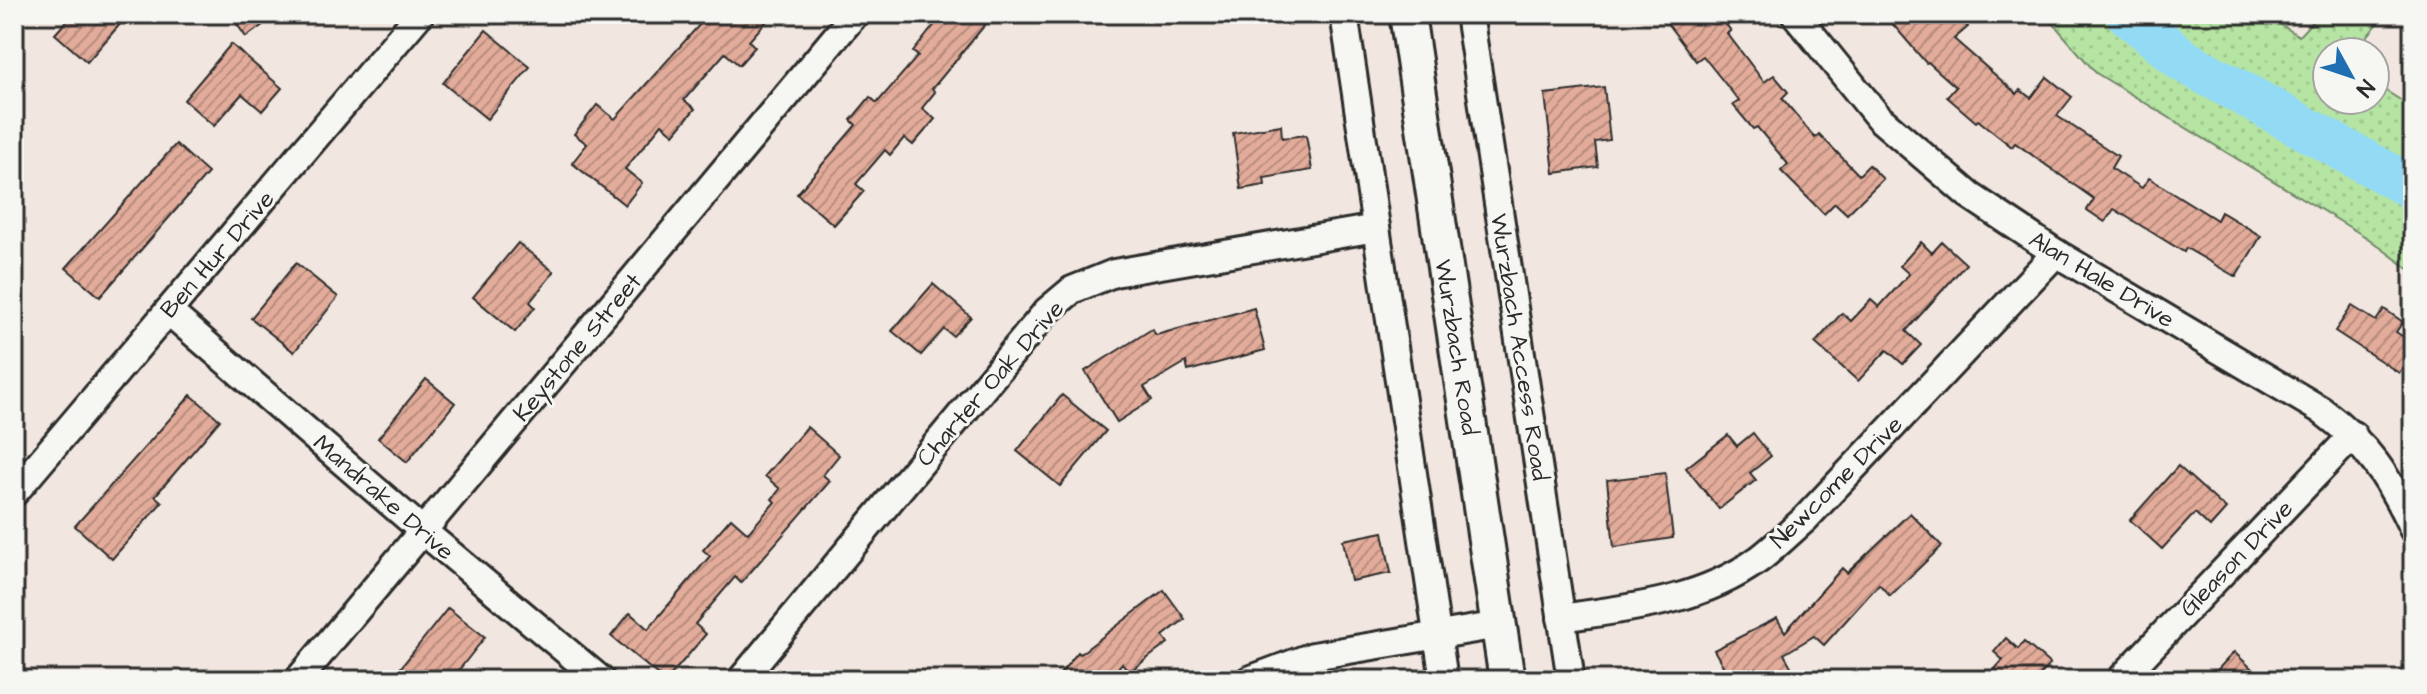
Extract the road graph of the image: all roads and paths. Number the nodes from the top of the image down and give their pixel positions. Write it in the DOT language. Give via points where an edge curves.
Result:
graph roads {
  1 [pos="420,14"];
  2 [pos="855,14"];
  3 [pos="1344,14"];
  4 [pos="1407,14"];
  5 [pos="1469,14"];
  6 [pos="1795,14"];
  7 [pos="1376,228"];
  8 [pos="2056,253"];
  9 [pos="168,311"];
  10 [pos="2353,435"];
  11 [pos="14,493"];
  12 [pos="2413,529"];
  13 [pos="423,531"];
  14 [pos="1561,618"];
  15 [pos="1499,625"];
  16 [pos="1437,634"];
  17 [pos="298,680"];
  18 [pos="601,680"];
  19 [pos="741,680"];
  20 [pos="1249,680"];
  21 [pos="1444,680"];
  22 [pos="1507,680"];
  23 [pos="1571,680"];
  24 [pos="2120,680"];
  1 -- 9 [label="street, Ben Hur Drive"];
  2 -- 13 [label="street, Keystone Street"];
  3 -- 7 [label="street"];
  4 -- 15 [label="main road, Wurzbach Road"];
  5 -- 14 [label="street, Wurzbach Access Road"];
  6 -- 8 [label="street, Alan Hale Drive" via="1879,118 1969,195"];
  7 -- 16 [label="street"];
  7 -- 19 [label="street, Charter Oak Drive" via="1114,273 1072,290 1047,311"];
  8 -- 10 [label="street, Alan Hale Drive" via="2321,410"];
  8 -- 14 [label="street, Newcome Drive" via="1805,519 1759,559 1716,584 1655,605"];
  9 -- 11 [label="street, Ben Hur Drive"];
  9 -- 13 [label="street, Mandrake Drive"];
  10 -- 12 [label="street, Alan Hale Drive" via="2380,466"];
  10 -- 24 [label="street, Gleason Drive"];
  13 -- 17 [label="street, Keystone Street"];
  13 -- 18 [label="street, Mandrake Drive"];
  14 -- 23 [label="street, Wurzbach Access Road"];
  15 -- 16 [label="street"];
  15 -- 22 [label="main road, Wurzbach Road"];
  16 -- 20 [label="street" via="1313,656"];
  16 -- 21 [label="street"];
}
